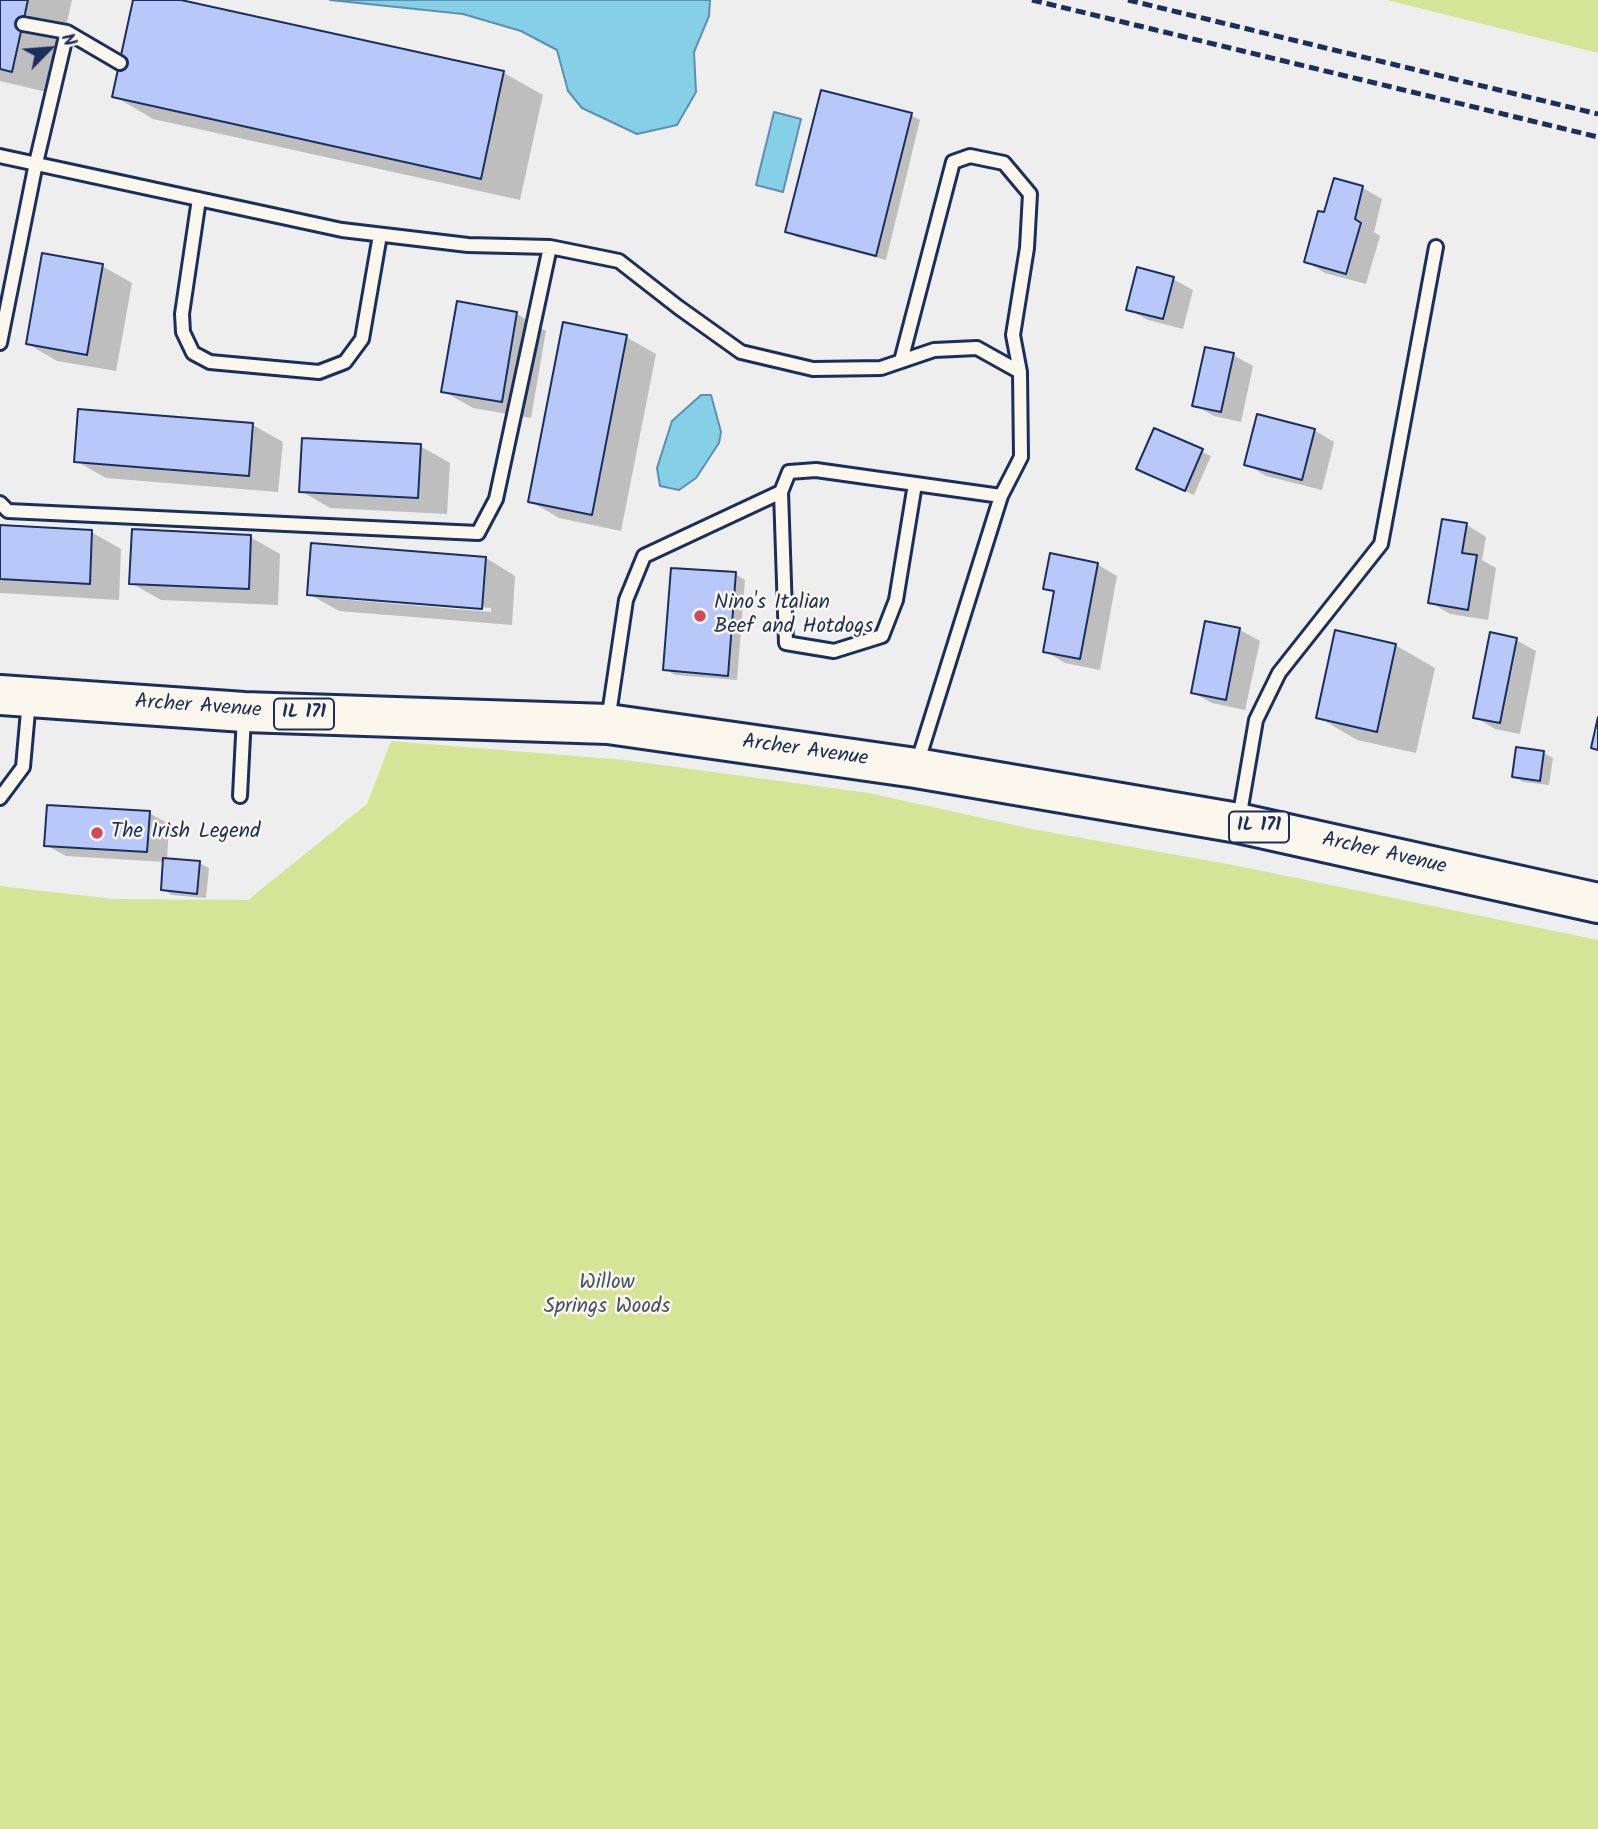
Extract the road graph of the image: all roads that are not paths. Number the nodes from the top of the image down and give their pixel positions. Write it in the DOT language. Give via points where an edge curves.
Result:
graph roads {
  1 [pos="23,24"];
  2 [pos="67,33"];
  3 [pos="120,64"];
  4 [pos="0,156"];
  5 [pos="36,163"];
  6 [pos="199,199"];
  7 [pos="380,235"];
  8 [pos="550,247"];
  9 [pos="1436,247"];
  10 [pos="0,343"];
  11 [pos="901,361"];
  12 [pos="1020,372"];
  13 [pos="915,484"];
  14 [pos="781,492"];
  15 [pos="1001,496"];
  16 [pos="0,503"];
  17 [pos="15,696"];
  18 [pos="244,712"];
  19 [pos="608,724"];
  20 [pos="916,768"];
  21 [pos="240,796"];
  22 [pos="0,798"];
  23 [pos="1238,823"];
  24 [pos="1598,903"];
  1 -- 2 [label="lane"];
  2 -- 3 [label="lane"];
  2 -- 5 [label="lane"];
  4 -- 5 [label="lane"];
  5 -- 6 [label="lane"];
  5 -- 10 [label="lane"];
  6 -- 7 [label="lane"];
  6 -- 7 [label="lane" via="181,314 183,332 193,352 210,362 319,372 345,362 362,339"];
  7 -- 8 [label="lane" via="468,245"];
  8 -- 11 [label="lane" via="620,261 741,352 813,369 881,368"];
  8 -- 16 [label="lane" via="496,499 478,533 8,511"];
  9 -- 23 [label="lane" via="1381,544 1279,673 1256,720"];
  11 -- 12 [label="lane" via="934,350 977,348"];
  11 -- 12 [label="lane" via="953,162 970,156 1004,163 1030,194 1013,335"];
  12 -- 15 [label="lane" via="1021,457"];
  13 -- 14 [label="lane" via="816,470 789,472"];
  13 -- 14 [label="lane" via="896,600 882,636 834,651 786,643"];
  13 -- 15 [label="lane"];
  14 -- 19 [label="lane" via="644,556 626,600"];
  15 -- 20 [label="lane"];
  17 -- 18 [label="main road, Archer Avenue / IL 171"];
  17 -- 22 [label="lane" via="23,767"];
  18 -- 19 [label="main road, Archer Avenue / IL 171"];
  18 -- 21 [label="lane"];
  19 -- 20 [label="main road, Archer Avenue / IL 171"];
  20 -- 23 [label="main road, Archer Avenue / IL 171"];
  23 -- 24 [label="main road, Archer Avenue / IL 171"];
}
